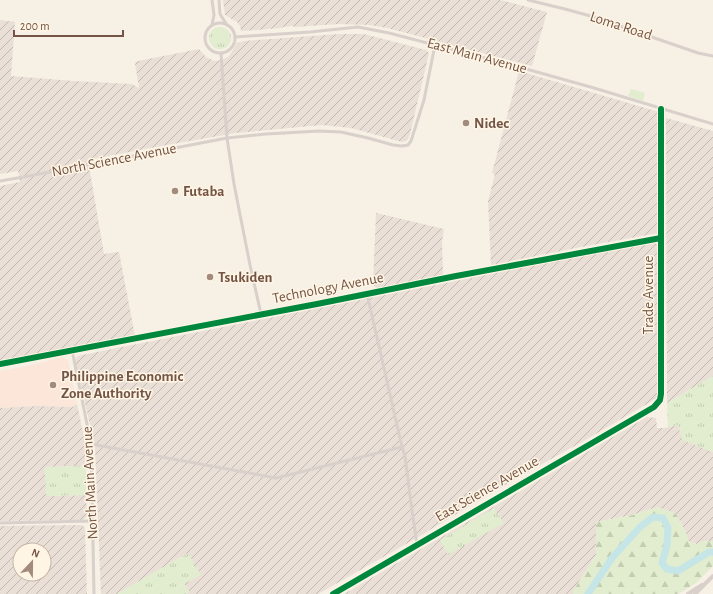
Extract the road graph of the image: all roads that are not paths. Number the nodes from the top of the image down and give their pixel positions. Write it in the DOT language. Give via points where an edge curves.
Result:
graph roads {
  1 [pos="212,0"];
  2 [pos="219,0"];
  3 [pos="528,0"];
  4 [pos="212,25"];
  5 [pos="227,25"];
  6 [pos="235,36"];
  7 [pos="435,45"];
  8 [pos="221,53"];
  9 [pos="713,56"];
  10 [pos="661,109"];
  11 [pos="713,124"];
  12 [pos="228,138"];
  13 [pos="0,181"];
  14 [pos="661,238"];
  15 [pos="367,294"];
  16 [pos="261,314"];
  17 [pos="72,350"];
  18 [pos="0,364"];
  19 [pos="654,407"];
  20 [pos="91,444"];
  21 [pos="402,447"];
  22 [pos="92,521"];
  23 [pos="0,523"];
  24 [pos="417,545"];
  25 [pos="713,576"];
  26 [pos="707,582"];
  27 [pos="94,594"];
  28 [pos="333,594"];
  29 [pos="688,594"];
  30 [pos="695,594"];
  1 -- 4 [label="street"];
  2 -- 5 [label="street" via="220,14"];
  3 -- 9 [label="street, Loma Road" via="565,8"];
  4 -- 5 [label="street"];
  4 -- 8 [label="street" via="204,38 211,50"];
  5 -- 6 [label="street"];
  6 -- 7 [label="street, East Main Avenue" via="358,27"];
  6 -- 8 [label="street" via="231,48"];
  7 -- 10 [label="street, East Main Avenue"];
  7 -- 12 [label="street, North Science Avenue" via="424,100 408,145 394,145 341,132 319,131"];
  8 -- 12 [label="street"];
  10 -- 11 [label="street, East Main Avenue"];
  10 -- 14 [label="street, Trade Avenue"];
  12 -- 13 [label="street, North Science Avenue"];
  12 -- 16 [label="street" via="234,184"];
  14 -- 15 [label="street, Technology Avenue"];
  14 -- 19 [label="street, Trade Avenue" via="662,394"];
  15 -- 16 [label="street, Technology Avenue"];
  15 -- 21 [label="street"];
  16 -- 17 [label="street, Technology Avenue"];
  17 -- 18 [label="street, Technology Avenue"];
  17 -- 20 [label="street, North Main Avenue"];
  19 -- 24 [label="street, East Science Avenue"];
  20 -- 21 [label="street" via="276,478"];
  20 -- 22 [label="street, North Main Avenue"];
  21 -- 24 [label="street"];
  22 -- 23 [label="street"];
  22 -- 27 [label="street, North Main Avenue"];
  24 -- 28 [label="street, East Science Avenue"];
  25 -- 26 [label="main road"];
  26 -- 29 [label="main road"];
  26 -- 30 [label="main road"];
}
